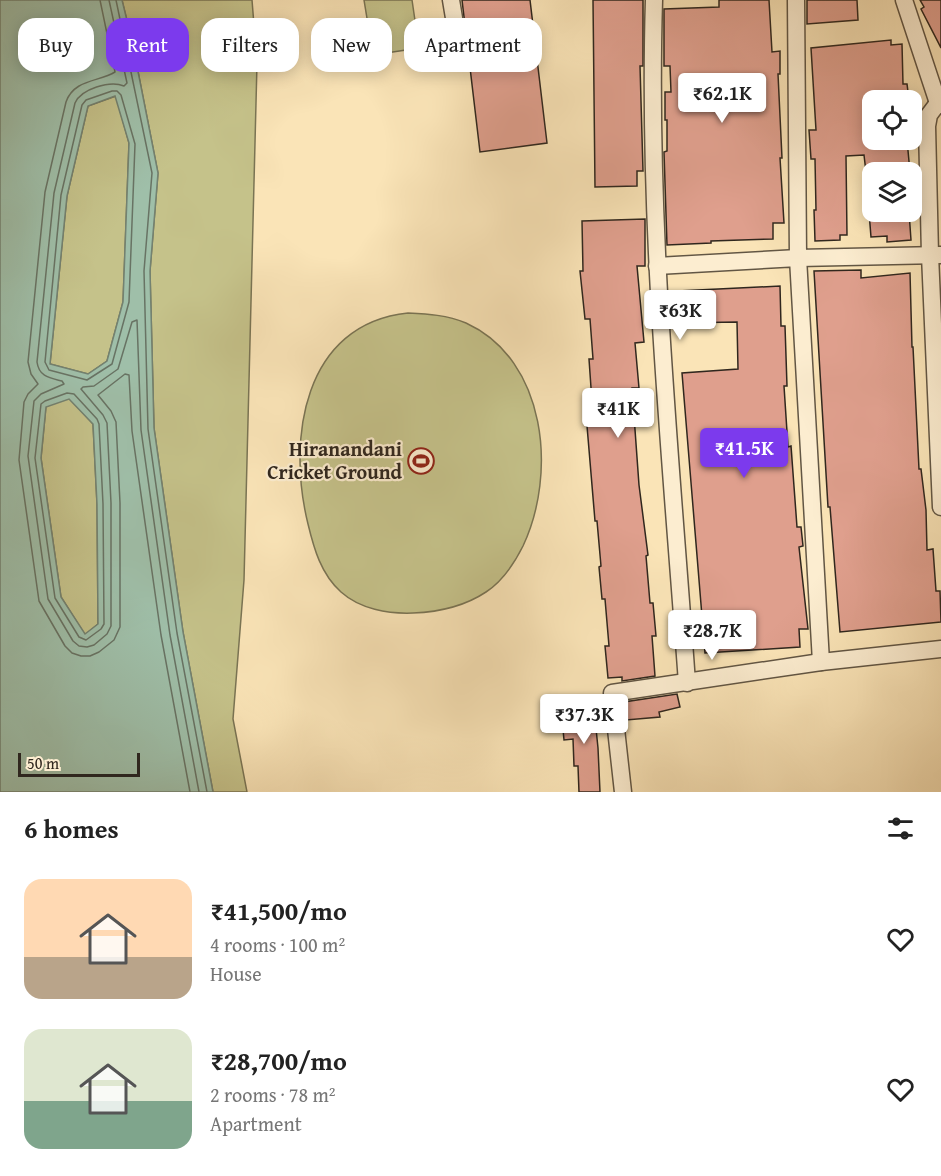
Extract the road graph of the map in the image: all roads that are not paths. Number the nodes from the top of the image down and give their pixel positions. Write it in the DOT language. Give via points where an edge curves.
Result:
graph roads {
  1 [pos="451,0"];
  2 [pos="654,0"];
  3 [pos="796,0"];
  4 [pos="904,0"];
  5 [pos="454,18"];
  6 [pos="939,104"];
  7 [pos="935,255"];
  8 [pos="798,258"];
  9 [pos="657,266"];
  10 [pos="941,507"];
  11 [pos="941,649"];
  12 [pos="821,662"];
  13 [pos="687,683"];
  14 [pos="622,792"];
  1 -- 5 [label="street"];
  2 -- 9 [label="street" via="651,83"];
  3 -- 8 [label="street"];
  4 -- 6 [label="street"];
  6 -- 7 [label="street" via="929,116 927,126"];
  7 -- 8 [label="street"];
  7 -- 10 [label="street"];
  8 -- 9 [label="street"];
  8 -- 12 [label="street"];
  9 -- 13 [label="street"];
  11 -- 12 [label="street"];
  12 -- 13 [label="street"];
  13 -- 14 [label="street" via="612,693"];
}
